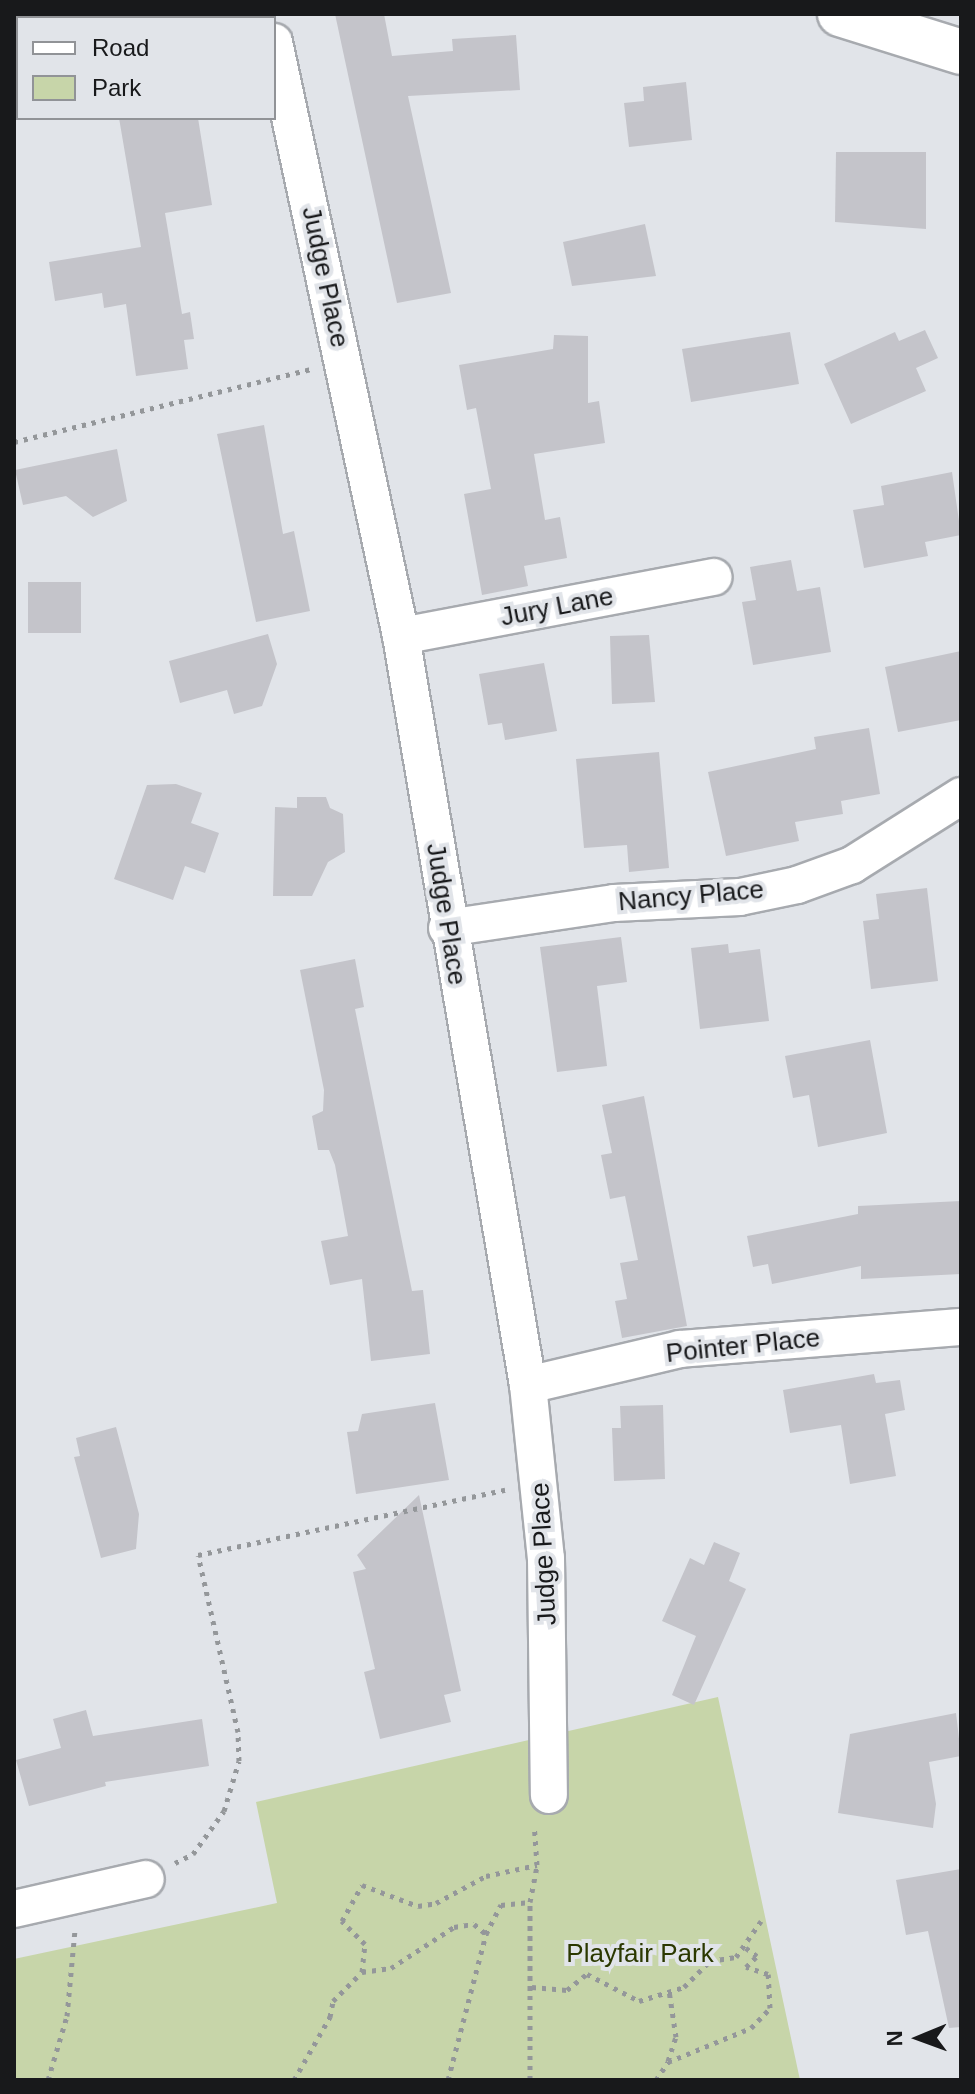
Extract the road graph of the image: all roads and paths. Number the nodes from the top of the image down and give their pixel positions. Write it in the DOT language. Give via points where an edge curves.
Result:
graph roads {
  1 [pos="840,14"];
  2 [pos="276,51"];
  3 [pos="961,52"];
  4 [pos="343,361"];
  5 [pos="14,442"];
  6 [pos="713,577"];
  7 [pos="401,636"];
  8 [pos="961,796"];
  9 [pos="447,928"];
  10 [pos="961,1327"];
  11 [pos="528,1385"];
  12 [pos="542,1482"];
  13 [pos="549,1795"];
  14 [pos="537,1865"];
  15 [pos="146,1879"];
  16 [pos="69,1896"];
  17 [pos="530,1902"];
  18 [pos="14,1909"];
  19 [pos="761,1921"];
  20 [pos="486,1934"];
  21 [pos="746,1948"];
  22 [pos="362,1972"];
  23 [pos="532,1987"];
  24 [pos="669,1990"];
  25 [pos="668,2062"];
  26 [pos="48,2080"];
  27 [pos="294,2080"];
  28 [pos="448,2080"];
  29 [pos="530,2080"];
  30 [pos="656,2080"];
  1 -- 3 [label="street"];
  2 -- 4 [label="street, Judge Place"];
  4 -- 5 [label="path"];
  4 -- 7 [label="street, Judge Place"];
  6 -- 7 [label="street, Jury Lane"];
  7 -- 9 [label="street, Judge Place"];
  8 -- 9 [label="street, Nancy Place" via="852,865 797,885 740,897 582,906"];
  9 -- 11 [label="street, Judge Place"];
  10 -- 11 [label="street, Pointer Place" via="680,1349"];
  11 -- 12 [label="street, Judge Place"];
  12 -- 13 [label="street, Judge Place"];
  12 -- 15 [label="path" via="198,1555 238,1732 239,1761 224,1811 193,1854"];
  13 -- 14 [label="path" via="534,1823"];
  14 -- 17 [label="path"];
  14 -- 22 [label="path" via="486,1876 436,1903 418,1906 362,1885 342,1921 365,1944"];
  15 -- 16 [label="street"];
  16 -- 18 [label="street"];
  16 -- 26 [label="path" via="76,1933 73,1972 67,2016"];
  17 -- 20 [label="path" via="501,1905"];
  17 -- 23 [label="path"];
  19 -- 21 [label="path"];
  20 -- 22 [label="path" via="474,1924 454,1927 391,1968"];
  20 -- 28 [label="path"];
  21 -- 24 [label="path" via="736,1957 710,1961 694,1980"];
  21 -- 25 [label="path" via="757,1956 746,1967 768,1974 770,2008 751,2028"];
  22 -- 27 [label="path" via="333,2001 330,2017"];
  23 -- 24 [label="path" via="567,1990 587,1974 639,2001"];
  23 -- 29 [label="path"];
  24 -- 25 [label="path" via="676,2037"];
  25 -- 30 [label="path"];
}
